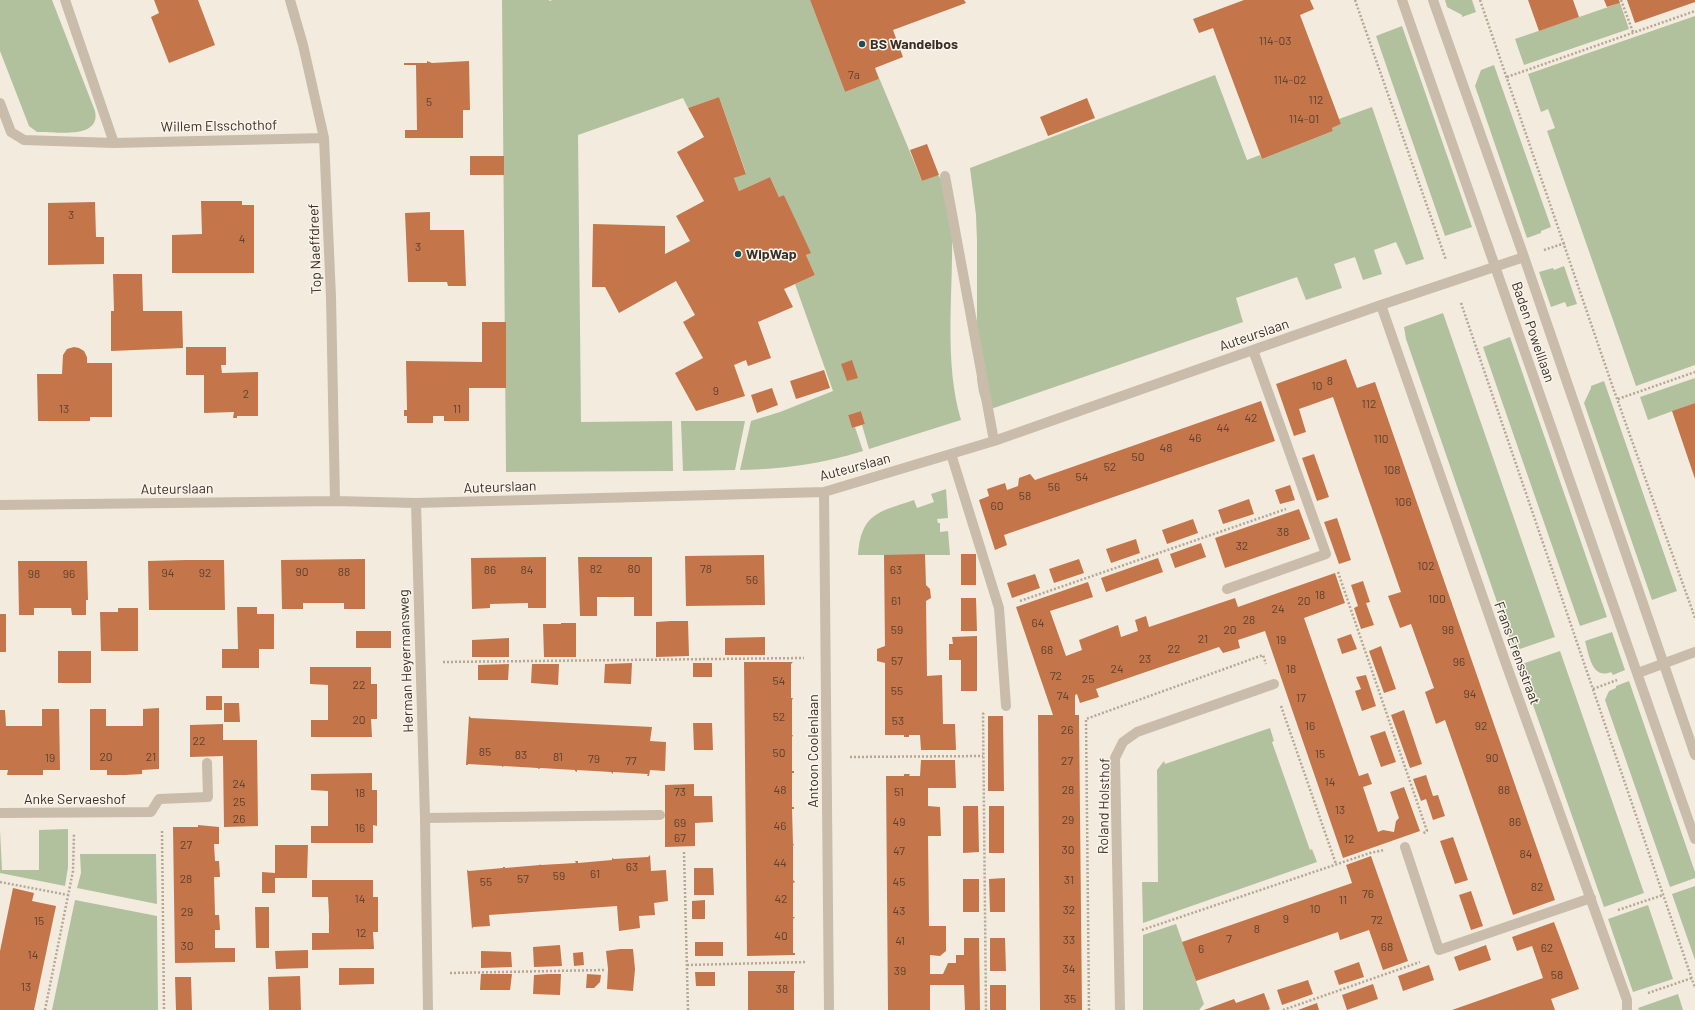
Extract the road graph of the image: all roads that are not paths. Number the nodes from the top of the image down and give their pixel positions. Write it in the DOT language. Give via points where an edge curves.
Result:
graph roads {
  1 [pos="66,0"];
  2 [pos="290,0"];
  3 [pos="1402,0"];
  4 [pos="1433,0"];
  5 [pos="0,103"];
  6 [pos="324,138"];
  7 [pos="114,143"];
  8 [pos="945,176"];
  9 [pos="1524,257"];
  10 [pos="1496,267"];
  11 [pos="1381,305"];
  12 [pos="1253,350"];
  13 [pos="994,441"];
  14 [pos="951,454"];
  15 [pos="824,492"];
  16 [pos="335,501"];
  17 [pos="416,503"];
  18 [pos="0,505"];
  19 [pos="1227,589"];
  20 [pos="1695,652"];
  21 [pos="1664,663"];
  22 [pos="1638,673"];
  23 [pos="1274,684"];
  24 [pos="1006,706"];
  25 [pos="1695,755"];
  26 [pos="207,762"];
  27 [pos="0,813"];
  28 [pos="660,815"];
  29 [pos="425,818"];
  30 [pos="1695,839"];
  31 [pos="1405,847"];
  32 [pos="1591,898"];
  33 [pos="1627,1005"];
  34 [pos="428,1010"];
  35 [pos="829,1010"];
  36 [pos="1120,1010"];
  1 -- 7 [label="street"];
  2 -- 6 [label="street, Top Naeffdreef"];
  3 -- 10 [label="street, Baden Powelllaan"];
  4 -- 9 [label="street, Baden Powelllaan"];
  5 -- 7 [label="street, Willem Elsschothof" via="11,132 24,140"];
  6 -- 7 [label="street, Willem Elsschothof"];
  6 -- 16 [label="street, Top Naeffdreef" via="331,297"];
  8 -- 13 [label="street"];
  9 -- 10 [label="street, Auteurslaan"];
  9 -- 21 [label="street, Baden Powelllaan"];
  10 -- 11 [label="street, Auteurslaan"];
  10 -- 22 [label="street, Baden Powelllaan"];
  11 -- 12 [label="street, Auteurslaan"];
  11 -- 32 [label="street, Frans Erensstraat"];
  12 -- 13 [label="street, Auteurslaan"];
  12 -- 19 [label="street" via="1326,554"];
  13 -- 14 [label="street, Auteurslaan"];
  14 -- 15 [label="street, Auteurslaan"];
  14 -- 24 [label="street" via="999,608"];
  15 -- 17 [label="street, Auteurslaan"];
  15 -- 35 [label="street, Antoon Coolenlaan"];
  16 -- 17 [label="street, Auteurslaan"];
  16 -- 18 [label="street, Auteurslaan"];
  17 -- 29 [label="street, Herman Heyermansweg"];
  20 -- 21 [label="street"];
  21 -- 22 [label="street"];
  21 -- 25 [label="street, Baden Powelllaan"];
  22 -- 30 [label="street, Baden Powelllaan"];
  23 -- 36 [label="street, Roland Holsthof" via="1137,732 1123,742 1115,758"];
  26 -- 27 [label="street, Anke Servaeshof" via="208,797 159,799 150,812"];
  28 -- 29 [label="street"];
  29 -- 34 [label="street, Herman Heyermansweg"];
  31 -- 32 [label="street" via="1439,950"];
  32 -- 33 [label="street, Frans Erensstraat"];
}
